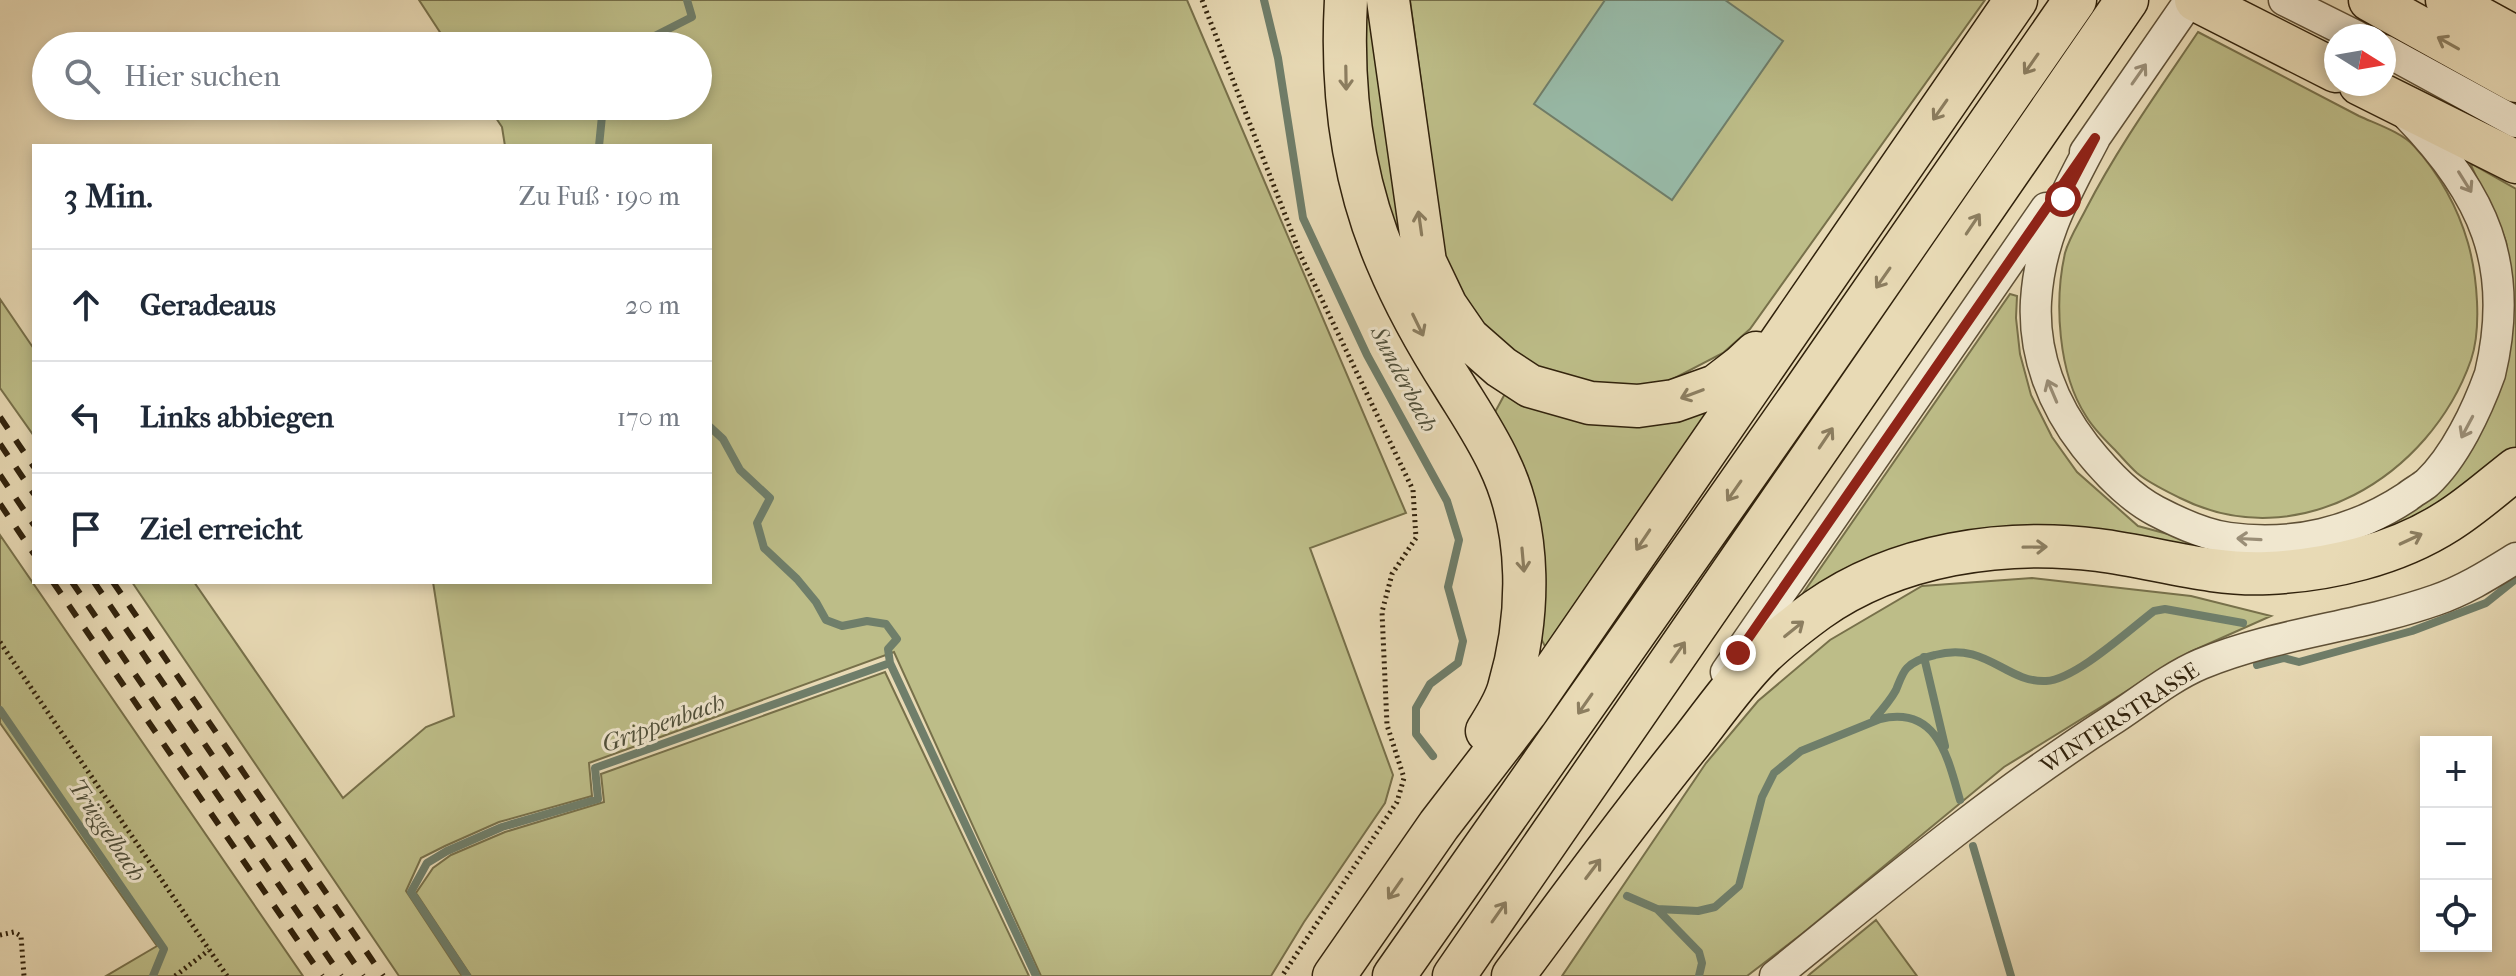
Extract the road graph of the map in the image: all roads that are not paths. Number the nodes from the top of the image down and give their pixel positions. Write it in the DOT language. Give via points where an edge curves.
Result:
graph roads {
  1 [pos="1346,0"];
  2 [pos="1388,0"];
  3 [pos="2016,0"];
  4 [pos="2075,0"];
  5 [pos="2127,0"];
  6 [pos="2193,0"];
  7 [pos="2370,0"];
  8 [pos="2447,0"];
  9 [pos="2285,15"];
  10 [pos="2324,27"];
  11 [pos="2516,38"];
  12 [pos="2396,57"];
  13 [pos="2324,58"];
  14 [pos="2516,81"];
  15 [pos="2381,96"];
  16 [pos="2383,96"];
  17 [pos="2384,96"];
  18 [pos="2516,122"];
  19 [pos="2095,138"];
  20 [pos="2516,162"];
  21 [pos="2516,170"];
  22 [pos="1814,291"];
  23 [pos="2516,469"];
  24 [pos="2516,558"];
  25 [pos="1650,792"];
  26 [pos="1439,825"];
  27 [pos="1334,976"];
  28 [pos="1394,976"];
  29 [pos="1454,976"];
  30 [pos="1513,976"];
  31 [pos="1775,976"];
  1 -- 26 [label="highway, one-way" via="1346,106 1360,183 1387,260 1425,338 1500,464 1515,508 1524,565 1522,631 1509,691"];
  22 -- 2 [label="highway, one-way" via="1742,366 1716,386 1674,401 1638,406 1590,403 1530,386 1501,367 1468,338 1425,262"];
  3 -- 22 [label="highway, one-way"];
  4 -- 28 [label="highway, one-way"];
  29 -- 5 [label="highway, one-way"];
  6 -- 9 [label="highway"];
  19 -- 6 [label="street, one-way"];
  14 -- 7 [label="highway, one-way"];
  8 -- 11 [label="highway"];
  9 -- 10 [label="street"];
  9 -- 13 [label="highway"];
  12 -- 18 [label="street"];
  15 -- 19 [label="street, one-way" via="2461,175 2501,259 2504,308 2495,359 2479,404 2460,441 2427,483 2386,511 2308,538 2227,538 2154,510 2095,459 2068,425 2049,388 2036,303 2045,243"];
  16 -- 21 [label="street"];
  17 -- 20 [label="highway"];
  19 -- 25 [label="street" via="1764,616"];
  22 -- 26 [label="highway, one-way" via="1526,712"];
  25 -- 23 [label="highway, one-way" via="1760,657 1818,609 1905,567 1969,552 2036,546 2264,574 2337,564 2369,557 2447,521"];
  24 -- 31 [label="street, WINTERSTRASSE" via="2437,599 2200,665 2069,748 1981,812"];
  30 -- 25 [label="highway, one-way"];
  26 -- 27 [label="highway, one-way"];
}
